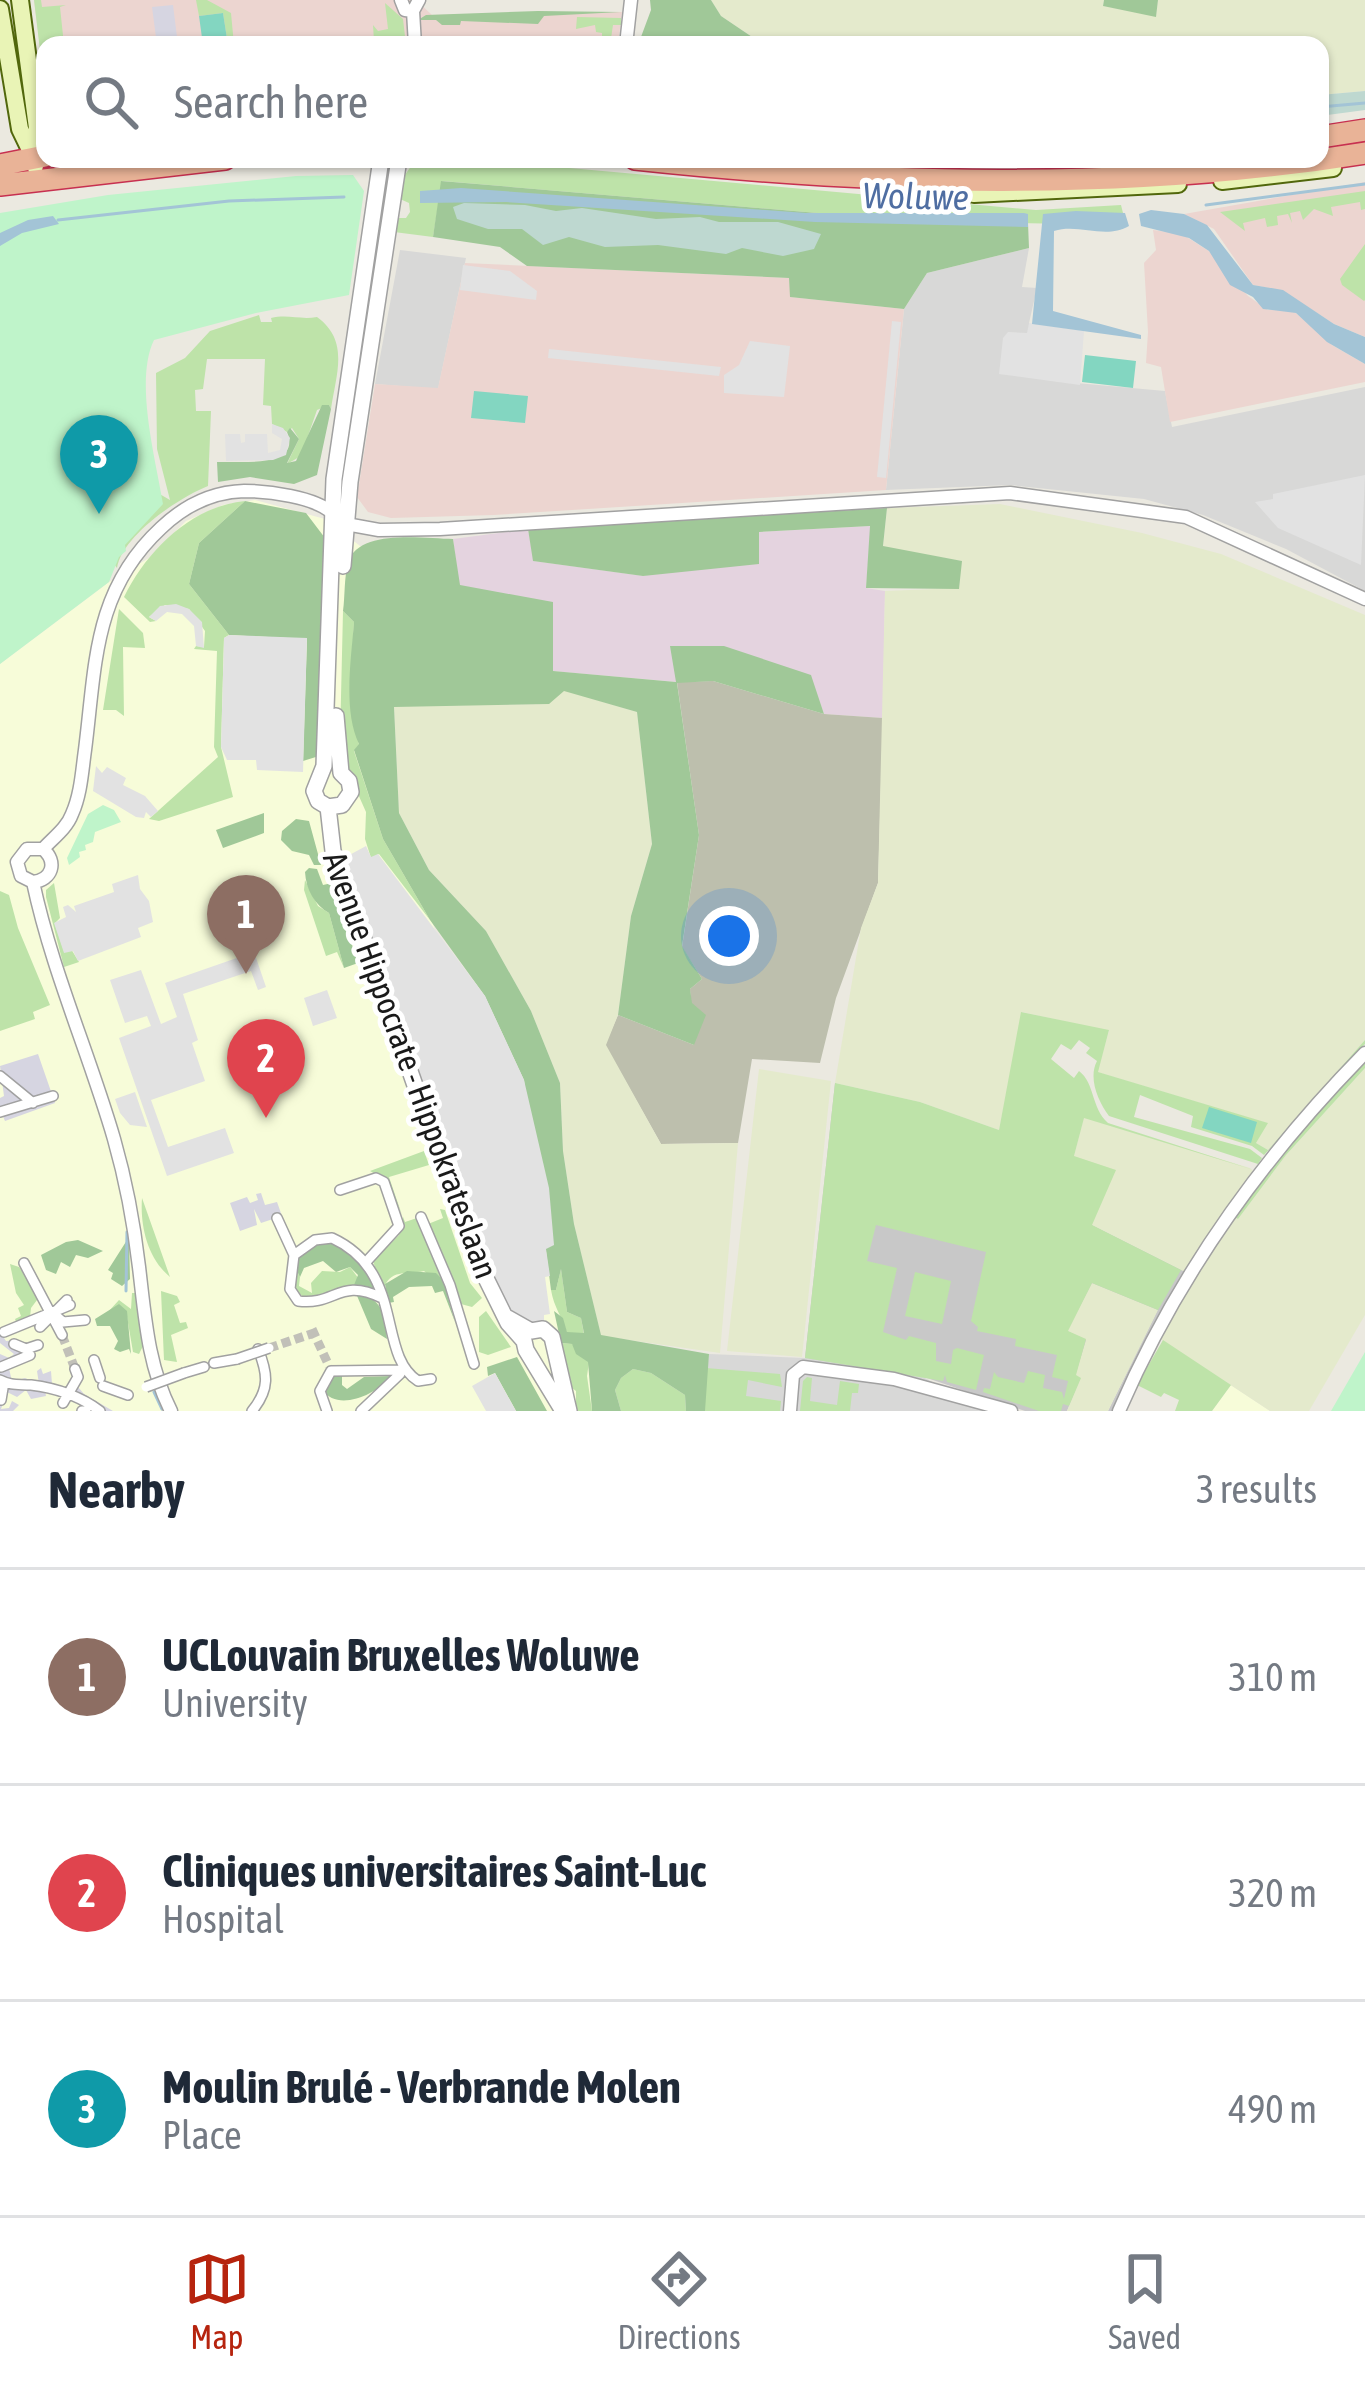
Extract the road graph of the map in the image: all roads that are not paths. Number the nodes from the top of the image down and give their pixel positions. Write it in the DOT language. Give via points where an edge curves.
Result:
graph roads {
  1 [pos="20,0"];
  2 [pos="401,0"];
  3 [pos="631,0"];
  4 [pos="416,6"];
  5 [pos="0,9"];
  6 [pos="415,36"];
  7 [pos="627,36"];
  8 [pos="10,40"];
  9 [pos="1365,130"];
  10 [pos="1329,136"];
  11 [pos="1365,153"];
  12 [pos="1329,157"];
  13 [pos="36,161"];
  14 [pos="1365,163"];
  15 [pos="0,165"];
  16 [pos="36,165"];
  17 [pos="36,166"];
  18 [pos="380,168"];
  19 [pos="396,168"];
  20 [pos="718,168"];
  21 [pos="1222,168"];
  22 [pos="1328,168"];
  23 [pos="1329,168"];
  24 [pos="929,180"];
  25 [pos="0,185"];
  26 [pos="339,519"];
  27 [pos="1365,599"];
  28 [pos="341,772"];
  29 [pos="322,773"];
  30 [pos="328,807"];
  31 [pos="43,849"];
  32 [pos="17,868"];
  33 [pos="0,872"];
  34 [pos="33,882"];
  35 [pos="1365,1053"];
  36 [pos="0,1076"];
  37 [pos="16,1089"];
  38 [pos="3,1094"];
  39 [pos="53,1096"];
  40 [pos="34,1104"];
  41 [pos="0,1112"];
  42 [pos="340,1190"];
  43 [pos="421,1217"];
  44 [pos="278,1218"];
  45 [pos="294,1255"];
  46 [pos="367,1261"];
  47 [pos="24,1263"];
  48 [pos="382,1298"];
  49 [pos="69,1302"];
  50 [pos="51,1312"];
  51 [pos="85,1320"];
  52 [pos="40,1327"];
  53 [pos="56,1332"];
  54 [pos="2,1336"];
  55 [pos="528,1336"];
  56 [pos="552,1350"];
  57 [pos="533,1357"];
  58 [pos="94,1360"];
  59 [pos="474,1364"];
  60 [pos="1,1366"];
  61 [pos="75,1369"];
  62 [pos="404,1370"];
  63 [pos="431,1379"];
  64 [pos="146,1387"];
  65 [pos="7,1389"];
  66 [pos="120,1395"];
  67 [pos="63,1403"];
  68 [pos="994,1408"];
  69 [pos="104,1410"];
  70 [pos="171,1411"];
  71 [pos="253,1411"];
  72 [pos="326,1411"];
  73 [pos="362,1411"];
  74 [pos="566,1411"];
  75 [pos="790,1411"];
  76 [pos="1011,1411"];
  77 [pos="1118,1411"];
  1 -- 8 [label="main road"];
  2 -- 4 [label="street" via="405,10"];
  3 -- 7 [label="street"];
  4 -- 6 [label="street"];
  5 -- 8 [label="main road"];
  8 -- 13 [label="main road" via="20,129"];
  9 -- 10 [label="highway"];
  11 -- 12 [label="highway"];
  14 -- 23 [label="main road"];
  15 -- 16 [label="highway"];
  17 -- 25 [label="highway"];
  18 -- 26 [label="street, Avenue Hippocrate - Hippokrateslaan" via="338,453"];
  19 -- 26 [label="street, Avenue Hippocrate - Hippokrateslaan"];
  20 -- 24 [label="highway"];
  21 -- 24 [label="highway"];
  22 -- 24 [label="main road" via="1038,193 974,194"];
  26 -- 27 [label="street" via="380,530 440,529 1010,493 1186,518"];
  26 -- 28 [label="street, Avenue Hippocrate - Hippokrateslaan"];
  26 -- 29 [label="street, Avenue Hippocrate - Hippokrateslaan"];
  26 -- 31 [label="street" via="318,504 261,492 214,495 175,515 135,555 105,611 75,806"];
  28 -- 29 [label="street"];
  28 -- 30 [label="street, Avenue Hippocrate - Hippokrateslaan" via="350,796"];
  29 -- 30 [label="street, Avenue Hippocrate - Hippokrateslaan" via="314,791"];
  30 -- 55 [label="street, Avenue Hippocrate - Hippokrateslaan" via="333,850 464,1229 508,1318"];
  31 -- 32 [label="street" via="22,852"];
  31 -- 34 [label="street" via="52,870"];
  32 -- 33 [label="street"];
  32 -- 34 [label="street"];
  34 -- 70 [label="street" via="114,1138 150,1352"];
  35 -- 77 [label="street" via="1226,1217"];
  36 -- 37 [label="street"];
  37 -- 38 [label="street"];
  37 -- 40 [label="street"];
  39 -- 40 [label="street"];
  40 -- 41 [label="street"];
  42 -- 46 [label="street" via="376,1178 386,1186 399,1226"];
  43 -- 59 [label="street"];
  44 -- 45 [label="street"];
  45 -- 46 [label="street" via="332,1238"];
  45 -- 48 [label="street" via="290,1289 298,1301 353,1288"];
  46 -- 48 [label="street"];
  47 -- 50 [label="street"];
  48 -- 62 [label="street"];
  49 -- 50 [label="street"];
  50 -- 51 [label="street" via="63,1322"];
  50 -- 52 [label="street"];
  50 -- 53 [label="street"];
  50 -- 54 [label="street"];
  54 -- 60 [label="street" via="34,1350"];
  55 -- 56 [label="street, Avenue Hippocrate - Hippokrateslaan" via="549,1332"];
  55 -- 57 [label="street"];
  56 -- 57 [label="street"];
  56 -- 74 [label="street"];
  57 -- 74 [label="street"];
  58 -- 66 [label="street" via="102,1382"];
  60 -- 65 [label="street"];
  61 -- 67 [label="street"];
  62 -- 63 [label="street" via="418,1381"];
  62 -- 72 [label="street" via="330,1368 320,1390"];
  62 -- 73 [label="street"];
  64 -- 71 [label="street, bridge" via="263,1348 268,1378"];
  65 -- 69 [label="street" via="68,1394"];
  68 -- 75 [label="street" via="803,1367 794,1375"];
  68 -- 76 [label="street"];
}
